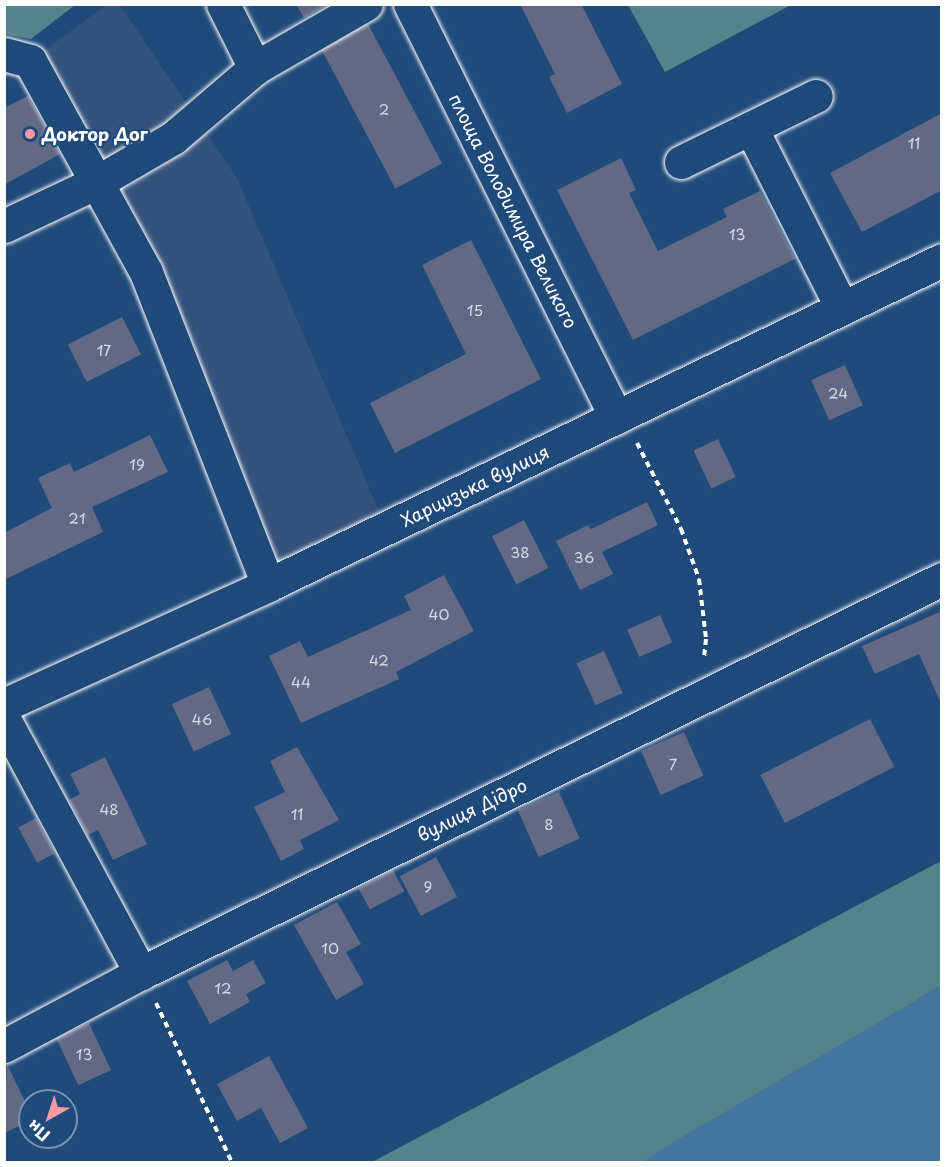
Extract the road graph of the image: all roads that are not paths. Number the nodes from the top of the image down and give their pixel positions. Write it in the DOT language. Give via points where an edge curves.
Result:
graph roads {
  1 [pos="223,4"];
  2 [pos="366,4"];
  3 [pos="410,4"];
  4 [pos="17,58"];
  5 [pos="255,68"];
  6 [pos="816,96"];
  7 [pos="751,128"];
  8 [pos="681,162"];
  9 [pos="99,181"];
  10 [pos="4,226"];
  11 [pos="942,260"];
  12 [pos="842,308"];
  13 [pos="615,417"];
  14 [pos="942,579"];
  15 [pos="268,585"];
  16 [pos="4,705"];
  17 [pos="4,719"];
  18 [pos="141,973"];
  19 [pos="4,1046"];
  1 -- 5 [label="street"];
  2 -- 5 [label="street"];
  3 -- 13 [label="street, площа Володимира Великого"];
  4 -- 9 [label="street"];
  5 -- 9 [label="street" via="173,138"];
  6 -- 7 [label="street"];
  7 -- 8 [label="street"];
  7 -- 12 [label="street"];
  9 -- 10 [label="street"];
  9 -- 15 [label="street" via="146,272"];
  11 -- 12 [label="street, Харцизька вулиця"];
  12 -- 13 [label="street, Харцизька вулиця"];
  13 -- 15 [label="street, Харцизька вулиця"];
  14 -- 18 [label="street, вулиця Дідро"];
  15 -- 16 [label="street, Харцизька вулиця"];
  17 -- 18 [label="street"];
  18 -- 19 [label="street, вулиця Дідро"];
}
